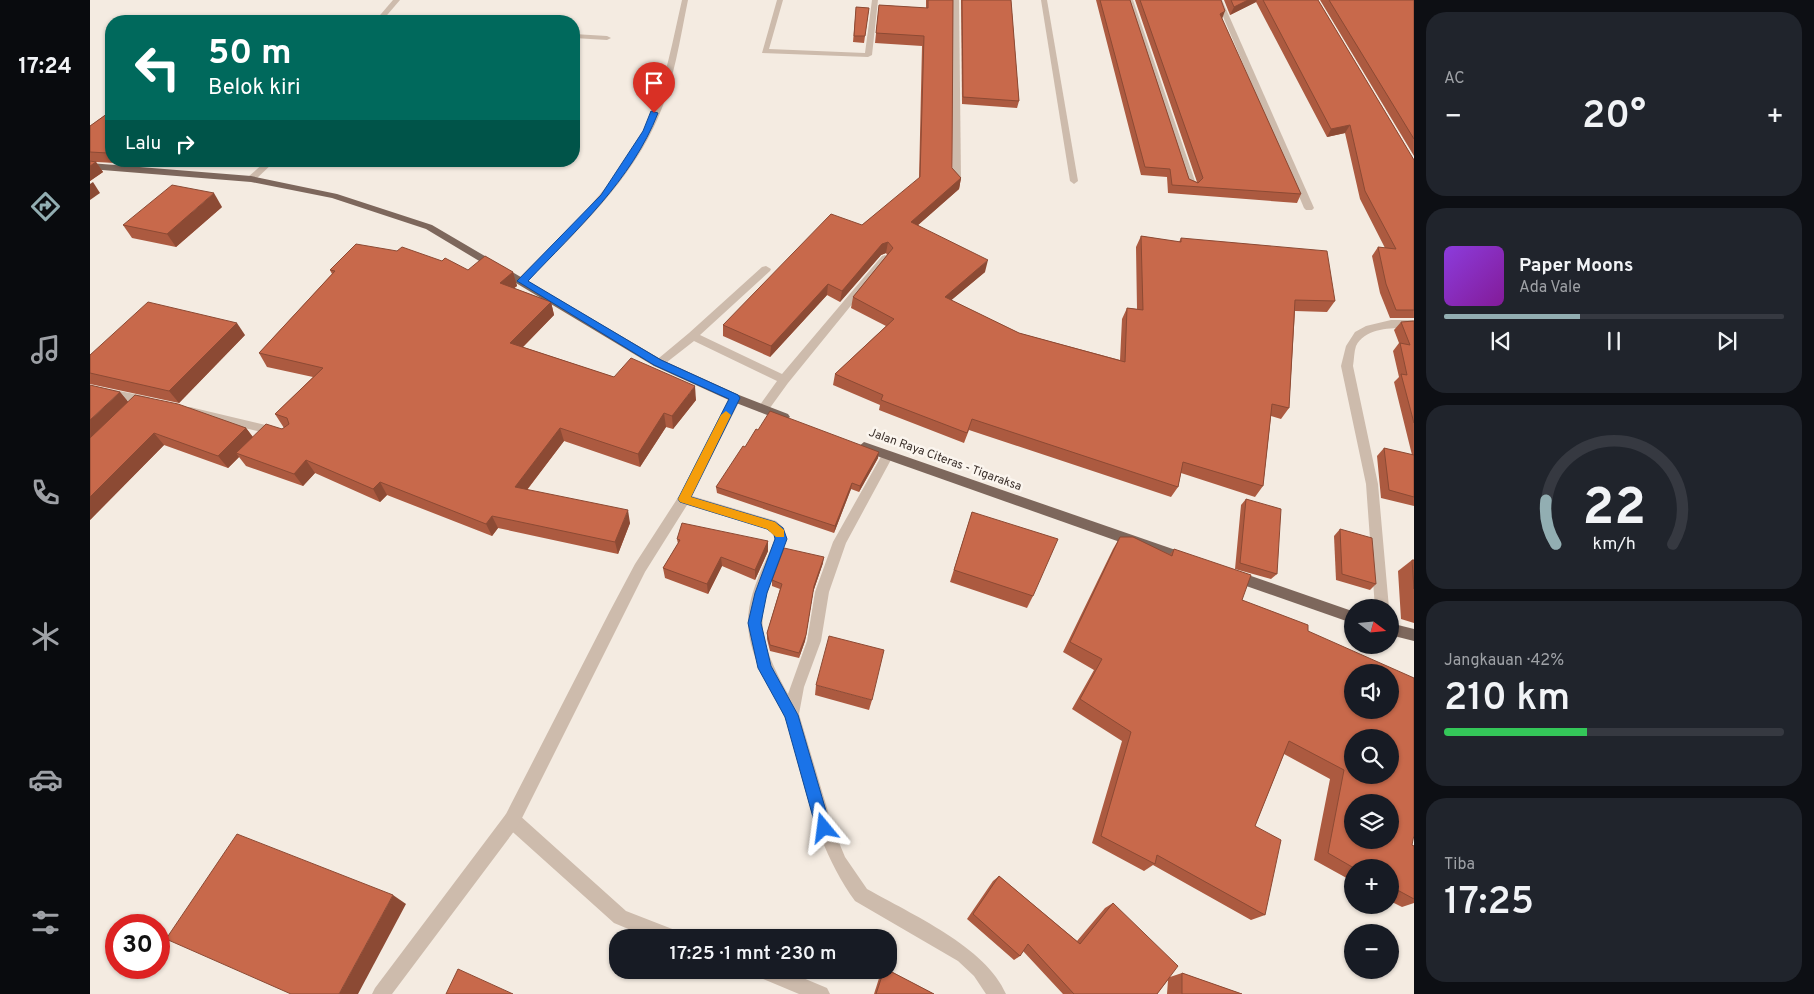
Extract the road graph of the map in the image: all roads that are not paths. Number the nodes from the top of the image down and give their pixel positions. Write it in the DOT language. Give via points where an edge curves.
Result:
graph roads {
  1 [pos="397,0"];
  2 [pos="685,0"];
  3 [pos="780,0"];
  4 [pos="875,0"];
  5 [pos="956,0"];
  6 [pos="1044,0"];
  7 [pos="1130,0"];
  8 [pos="1219,0"];
  9 [pos="383,15"];
  10 [pos="580,36"];
  11 [pos="607,38"];
  12 [pos="90,166"];
  13 [pos="264,167"];
  14 [pos="251,179"];
  15 [pos="956,180"];
  16 [pos="1074,182"];
  17 [pos="1192,187"];
  18 [pos="1309,208"];
  19 [pos="885,258"];
  20 [pos="766,269"];
  21 [pos="522,281"];
  22 [pos="1414,324"];
  23 [pos="693,336"];
  24 [pos="658,363"];
  25 [pos="784,380"];
  26 [pos="90,389"];
  27 [pos="735,398"];
  28 [pos="144,400"];
  29 [pos="163,404"];
  30 [pos="182,409"];
  31 [pos="763,409"];
  32 [pos="131,413"];
  33 [pos="799,422"];
  34 [pos="291,436"];
  35 [pos="852,443"];
  36 [pos="887,456"];
  37 [pos="684,499"];
  38 [pos="1192,562"];
  39 [pos="1220,571"];
  40 [pos="1381,599"];
  41 [pos="1344,614"];
  42 [pos="1399,631"];
  43 [pos="1414,635"];
  44 [pos="791,715"];
  45 [pos="512,820"];
  46 [pos="650,929"];
  47 [pos="784,979"];
  48 [pos="381,994"];
  49 [pos="821,994"];
  50 [pos="997,994"];
  1 -- 9 [label="street"];
  2 -- 21 [label="street" via="668,77 647,131 604,197"];
  3 -- 4 [label="street" via="765,51 868,55"];
  5 -- 15 [label="street"];
  6 -- 16 [label="street"];
  7 -- 17 [label="street"];
  8 -- 18 [label="street"];
  10 -- 11 [label="street"];
  12 -- 14 [label="main road"];
  13 -- 14 [label="street"];
  14 -- 21 [label="main road" via="334,196 429,227"];
  19 -- 25 [label="street"];
  20 -- 23 [label="street"];
  21 -- 24 [label="main road"];
  22 -- 40 [label="street" via="1391,324 1359,335 1351,346 1347,366 1372,484"];
  23 -- 24 [label="street"];
  23 -- 25 [label="street"];
  24 -- 27 [label="main road"];
  25 -- 31 [label="street"];
  26 -- 28 [label="street"];
  27 -- 31 [label="main road"];
  27 -- 37 [label="street"];
  28 -- 29 [label="street"];
  28 -- 32 [label="street"];
  30 -- 34 [label="street"];
  31 -- 33 [label="main road"];
  35 -- 36 [label="main road, Jalan Raya Citeras - Tigaraksa"];
  36 -- 38 [label="main road, Jalan Raya Citeras - Tigaraksa"];
  36 -- 44 [label="street" via="840,542 822,592 814,641"];
  37 -- 44 [label="street" via="771,525 779,532 781,539 761,593 755,623 765,668"];
  37 -- 45 [label="street" via="619,607"];
  39 -- 41 [label="main road"];
  42 -- 43 [label="main road"];
  44 -- 50 [label="street" via="824,828 835,858 849,881 861,895 964,955 980,970"];
  45 -- 46 [label="street" via="620,918"];
  45 -- 48 [label="street"];
  47 -- 49 [label="street"];
}
